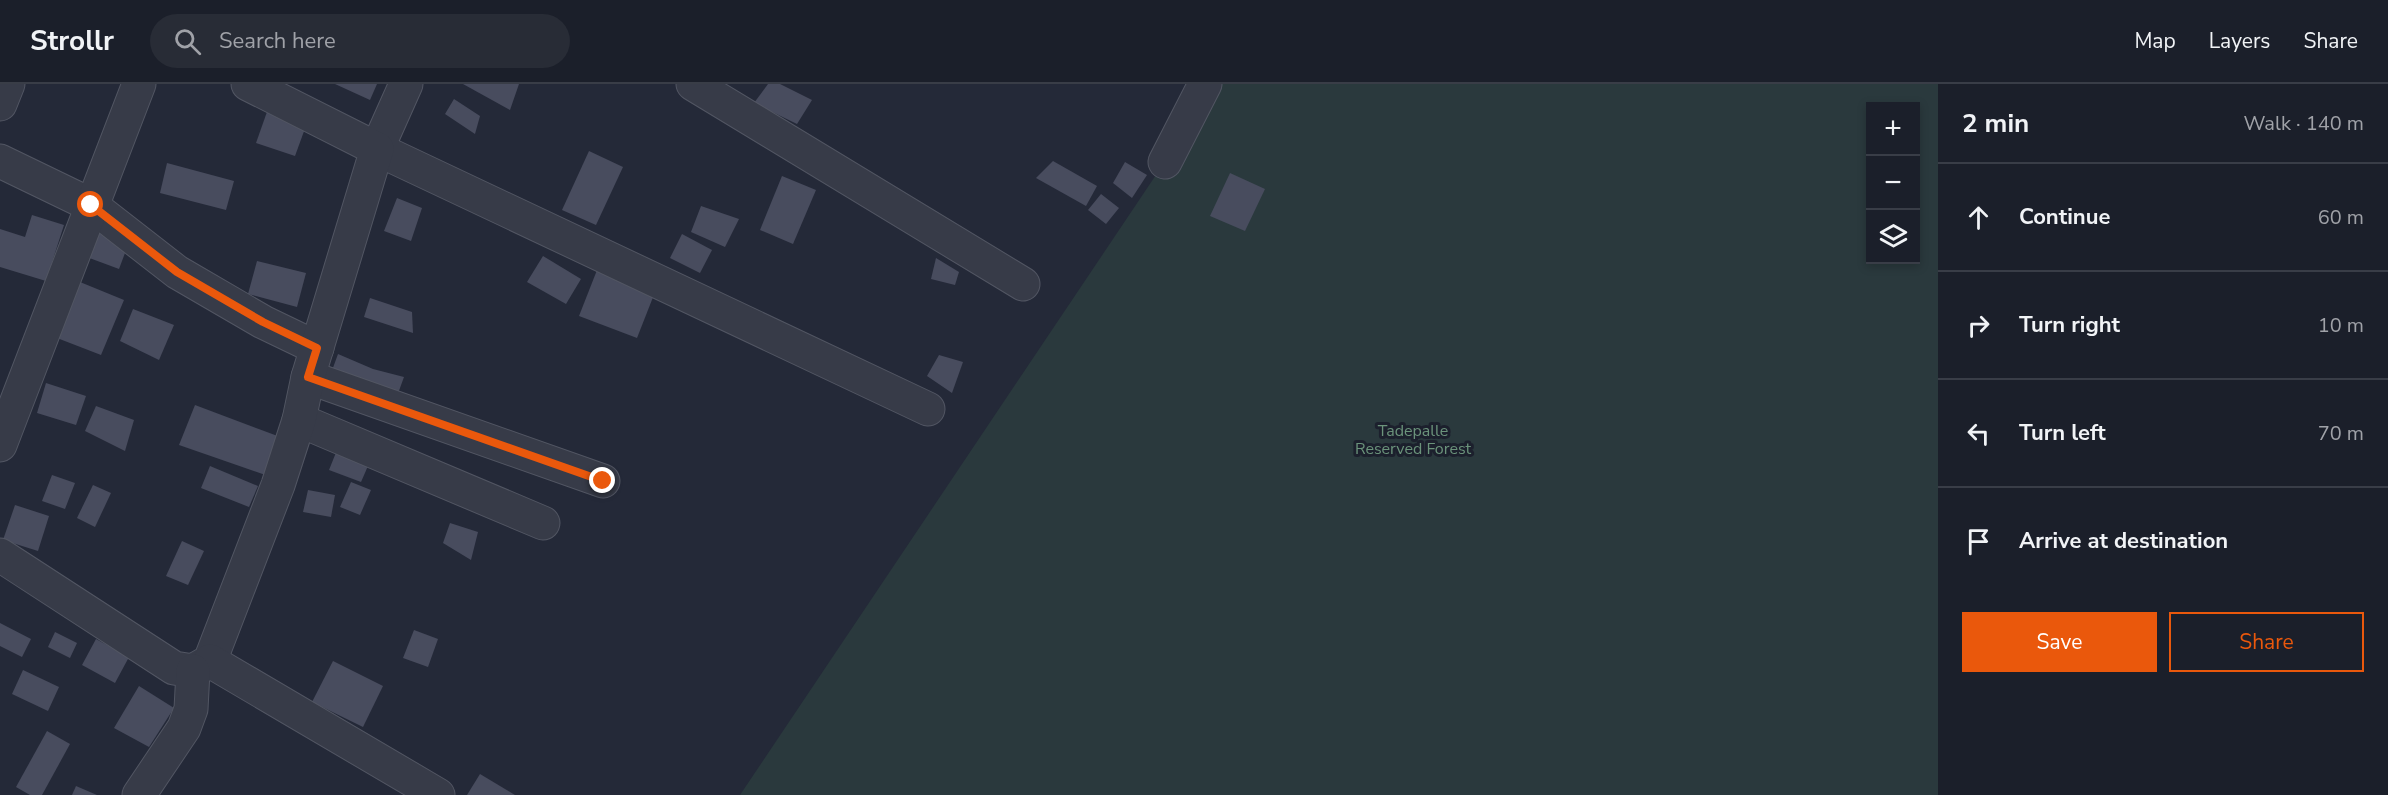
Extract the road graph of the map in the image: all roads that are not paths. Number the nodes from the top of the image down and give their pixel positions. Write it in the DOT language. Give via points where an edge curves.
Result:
graph roads {
  1 [pos="8,84"];
  2 [pos="139,84"];
  3 [pos="406,84"];
  4 [pos="693,84"];
  5 [pos="1205,84"];
  6 [pos="253,85"];
  7 [pos="0,104"];
  8 [pos="377,149"];
  9 [pos="0,161"];
  10 [pos="1165,162"];
  11 [pos="91,205"];
  12 [pos="1023,284"];
  13 [pos="312,362"];
  14 [pos="928,409"];
  15 [pos="299,420"];
  16 [pos="2,434"];
  17 [pos="603,481"];
  18 [pos="543,523"];
  19 [pos="0,555"];
  20 [pos="202,666"];
  21 [pos="139,795"];
  22 [pos="436,795"];
  1 -- 7 [label="street"];
  2 -- 11 [label="street"];
  3 -- 8 [label="street"];
  4 -- 12 [label="street"];
  5 -- 10 [label="street"];
  6 -- 8 [label="street"];
  8 -- 13 [label="street"];
  8 -- 14 [label="street"];
  9 -- 11 [label="street"];
  11 -- 13 [label="street" via="177,272 263,322"];
  11 -- 16 [label="street"];
  13 -- 15 [label="street"];
  13 -- 17 [label="street"];
  15 -- 18 [label="street"];
  15 -- 20 [label="street" via="274,496"];
  19 -- 20 [label="street" via="174,668"];
  20 -- 21 [label="street" via="184,728"];
  20 -- 22 [label="street"];
}
